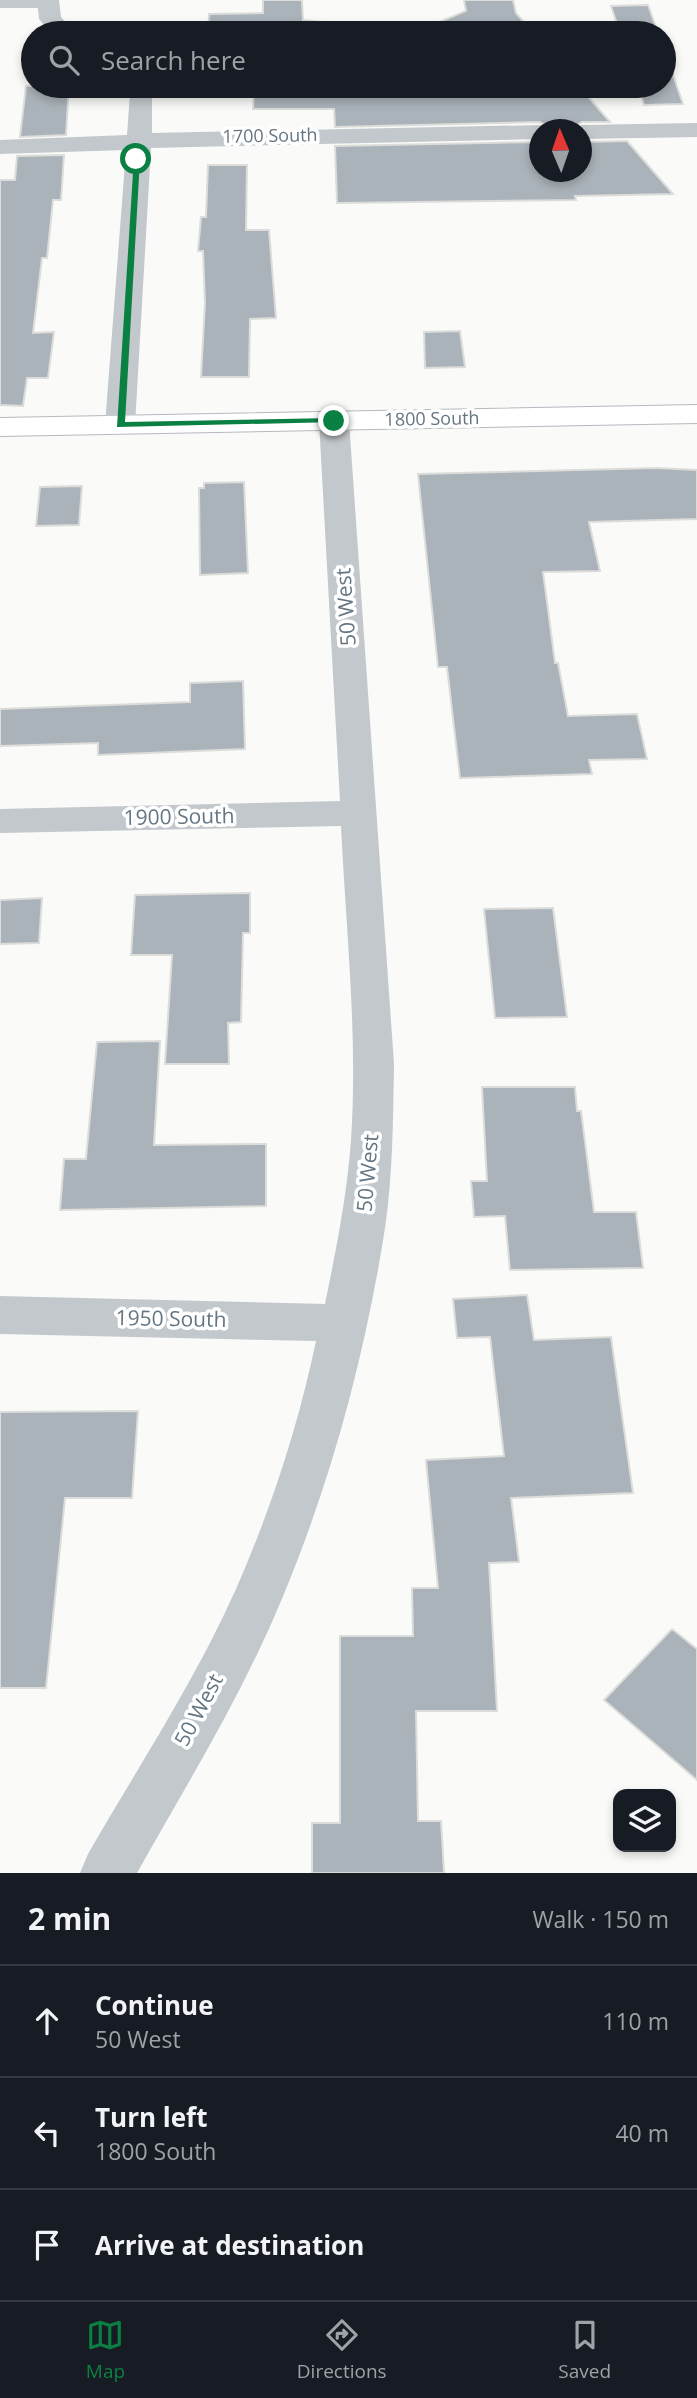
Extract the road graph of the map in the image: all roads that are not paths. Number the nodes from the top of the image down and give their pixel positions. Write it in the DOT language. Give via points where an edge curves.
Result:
graph roads {
  1 [pos="48,2"];
  2 [pos="0,4"];
  3 [pos="52,21"];
  4 [pos="142,98"];
  5 [pos="697,130"];
  6 [pos="529,132"];
  7 [pos="592,132"];
  8 [pos="138,142"];
  9 [pos="0,147"];
  10 [pos="697,414"];
  11 [pos="334,421"];
  12 [pos="120,425"];
  13 [pos="0,427"];
  14 [pos="358,813"];
  15 [pos="0,821"];
  16 [pos="0,1315"];
  17 [pos="343,1323"];
  18 [pos="107,1873"];
  1 -- 2 [label="lane"];
  1 -- 3 [label="street"];
  4 -- 8 [label="street"];
  5 -- 7 [label="street"];
  6 -- 8 [label="street, 1700 South"];
  8 -- 9 [label="street, 1700 South"];
  8 -- 12 [label="street"];
  10 -- 11 [label="street, 1800 South"];
  11 -- 12 [label="street, 1800 South"];
  11 -- 14 [label="street, 50 West"];
  12 -- 13 [label="street, 1800 South"];
  14 -- 15 [label="street, 1900 South"];
  14 -- 17 [label="street, 50 West" via="373,1064 372,1141 363,1228"];
  16 -- 17 [label="street, 1950 South"];
  17 -- 18 [label="street, 50 West" via="325,1408 296,1501 256,1601 200,1711"];
}
